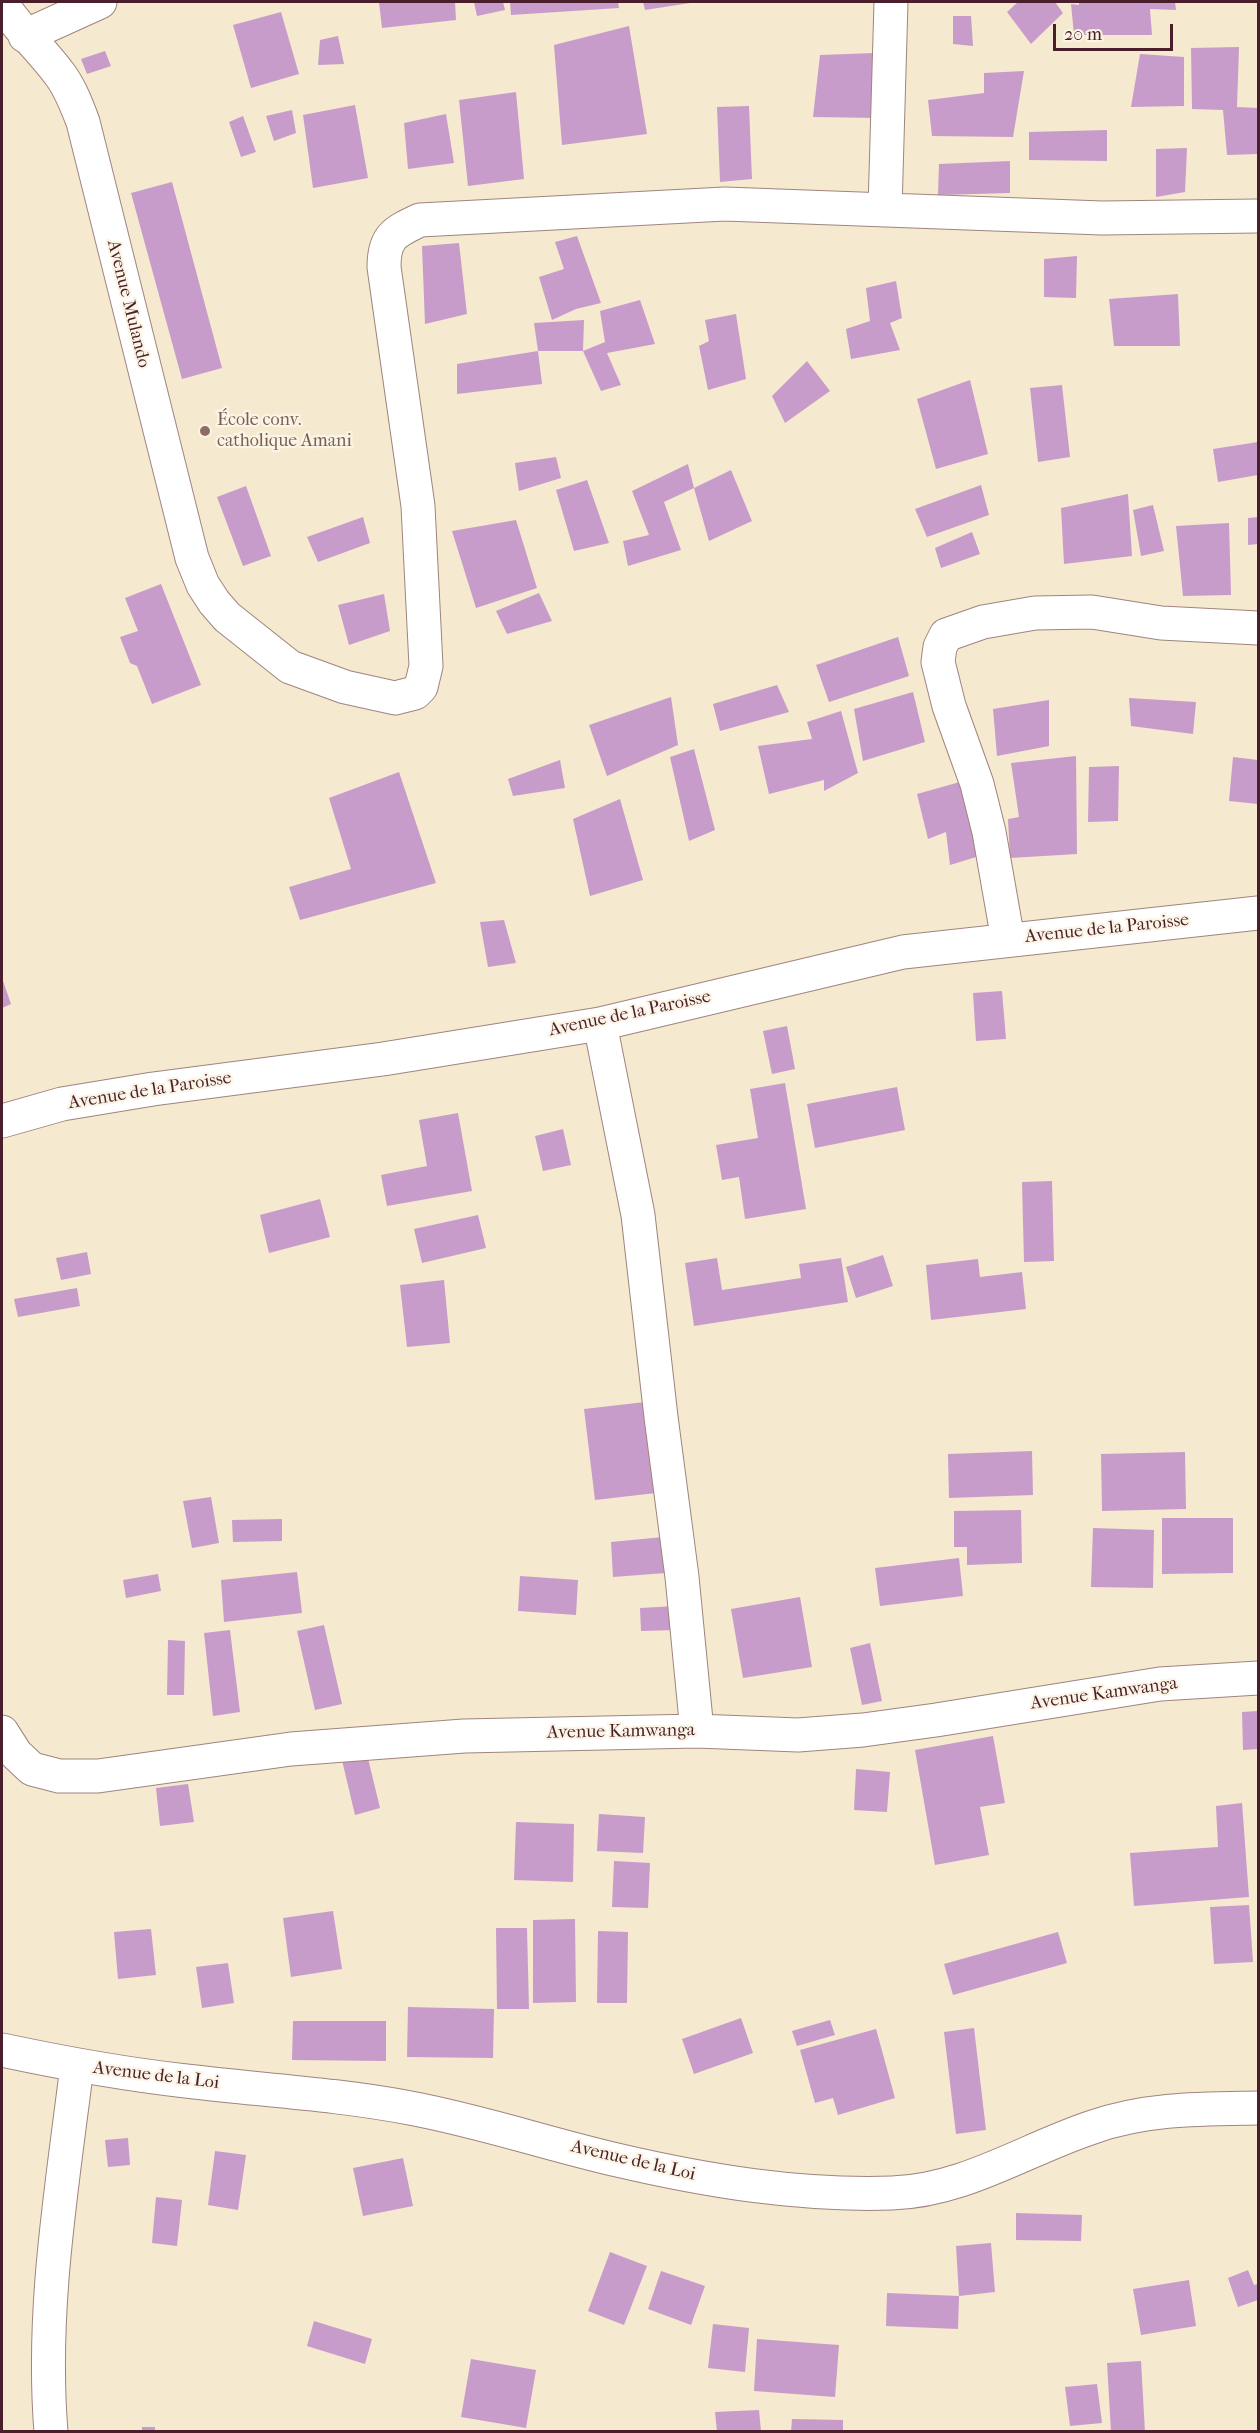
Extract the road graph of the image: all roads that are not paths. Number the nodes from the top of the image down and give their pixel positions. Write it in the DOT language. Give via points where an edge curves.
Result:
graph roads {
  1 [pos="100,2"];
  2 [pos="891,2"];
  3 [pos="2,4"];
  4 [pos="25,36"];
  5 [pos="885,209"];
  6 [pos="1258,216"];
  7 [pos="1258,628"];
  8 [pos="1258,913"];
  9 [pos="1008,940"];
  10 [pos="600,1024"];
  11 [pos="2,1121"];
  12 [pos="1258,1678"];
  13 [pos="697,1731"];
  14 [pos="2,1732"];
  15 [pos="2,2050"];
  16 [pos="77,2067"];
  17 [pos="1258,2108"];
  18 [pos="51,2432"];
  1 -- 4 [label="street"];
  2 -- 5 [label="street"];
  3 -- 4 [label="street, Avenue Mulando"];
  4 -- 5 [label="street, Avenue Mulando" via="60,75 83,122 192,558 203,585 227,617 290,667 367,694 395,698 415,693 421,687 426,666 418,506 384,267 384,250 400,229 420,219 725,204"];
  5 -- 6 [label="street" via="1102,218"];
  7 -- 9 [label="street" via="1161,623 1092,612 1035,613 983,622 946,635 938,662 977,784"];
  8 -- 9 [label="street, Avenue de la Paroisse"];
  9 -- 10 [label="street, Avenue de la Paroisse" via="903,952"];
  10 -- 11 [label="street, Avenue de la Paroisse" via="383,1059 153,1089 62,1104"];
  10 -- 13 [label="street" via="638,1215"];
  12 -- 13 [label="street, Avenue Kamwanga" via="1160,1684 863,1730 798,1735"];
  13 -- 14 [label="street, Avenue Kamwanga" via="464,1736 291,1749 129,1773 59,1776 41,1773 26,1764"];
  15 -- 16 [label="street, Avenue de la Loi"];
  16 -- 17 [label="street, Avenue de la Loi" via="353,2098 678,2173 843,2194 934,2188 973,2177 1069,2135 1128,2116 1159,2111"];
  16 -- 18 [label="street" via="49,2314"];
}
